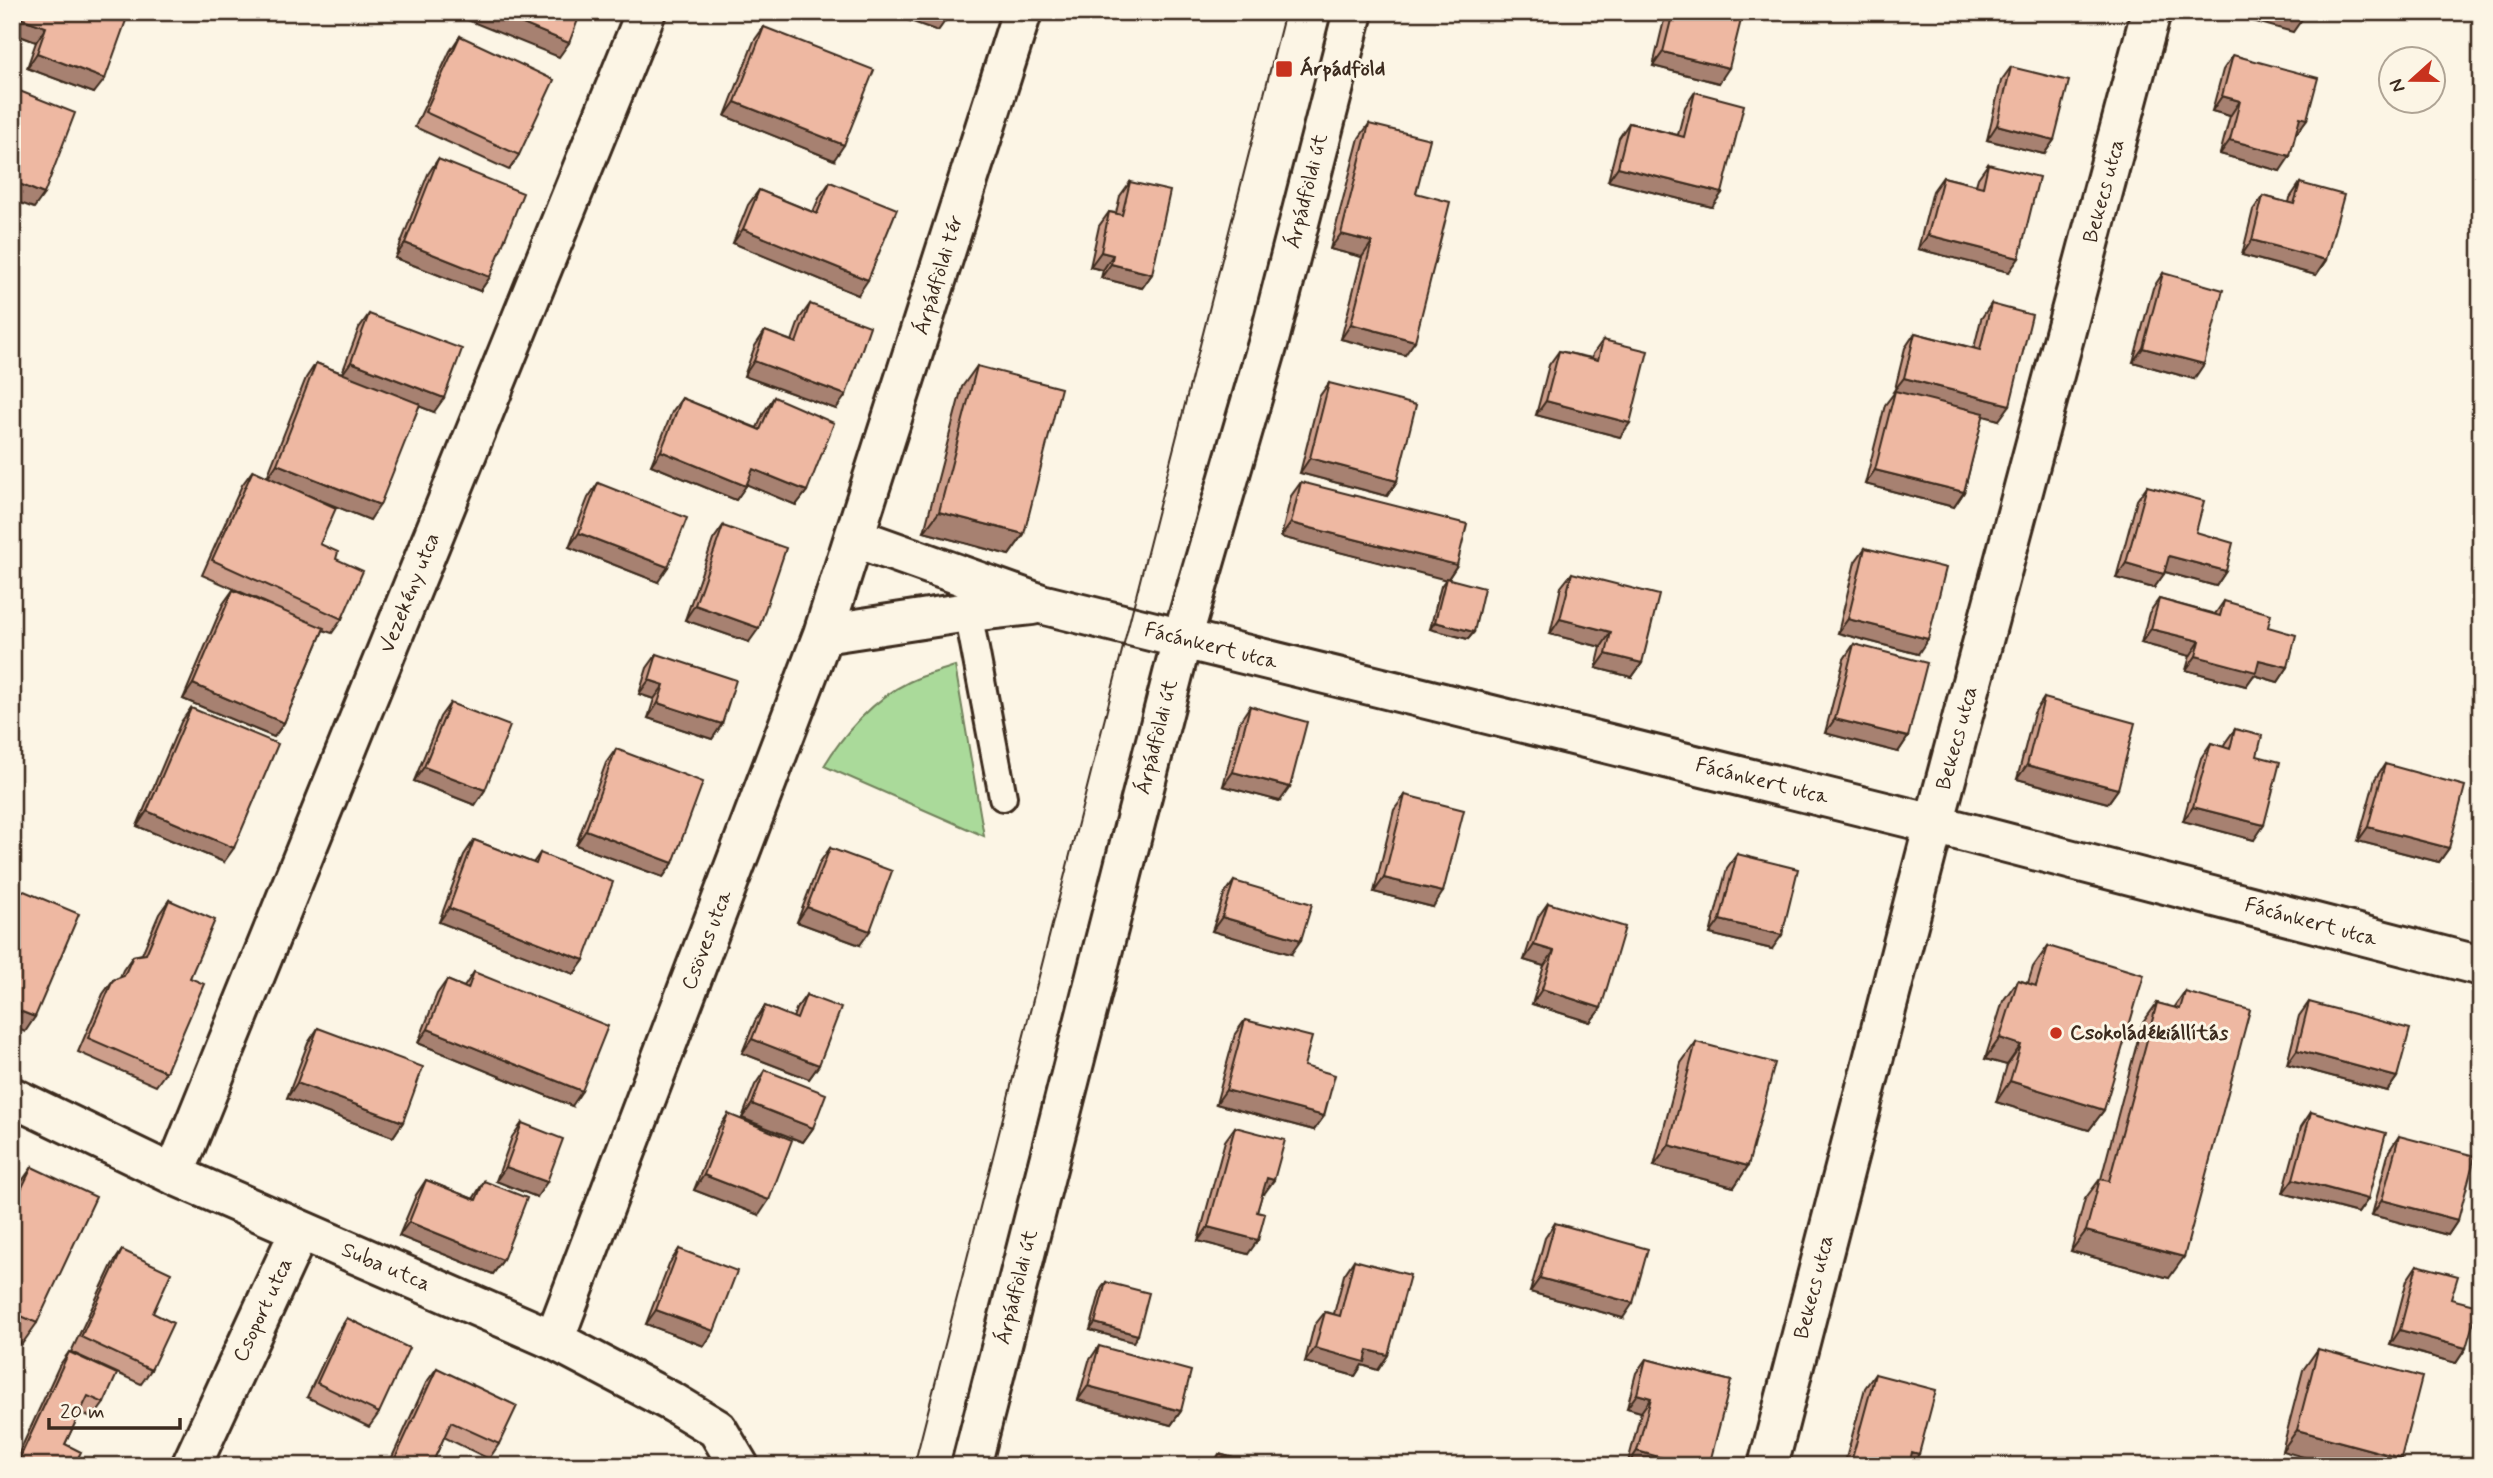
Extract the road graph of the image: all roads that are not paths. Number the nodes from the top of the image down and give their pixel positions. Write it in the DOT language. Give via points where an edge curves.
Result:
graph roads {
  1 [pos="646,12"];
  2 [pos="1022,12"];
  3 [pos="1353,12"];
  4 [pos="2151,12"];
  5 [pos="856,538"];
  6 [pos="1041,604"];
  7 [pos="968,612"];
  8 [pos="823,635"];
  9 [pos="1182,639"];
  10 [pos="1003,797"];
  11 [pos="1934,824"];
  12 [pos="2481,966"];
  13 [pos="12,1097"];
  14 [pos="174,1175"];
  15 [pos="300,1230"];
  16 [pos="554,1340"];
  17 [pos="191,1466"];
  18 [pos="739,1466"];
  19 [pos="971,1466"];
  20 [pos="1768,1466"];
  1 -- 14 [label="street, Vezekény utca"];
  2 -- 5 [label="street, Árpádföldi tér"];
  3 -- 9 [label="street, Árpádföldi út" via="1269,340"];
  4 -- 11 [label="street, Bekecs utca"];
  5 -- 6 [label="street, Fácánkert utca"];
  5 -- 8 [label="street, Csöves utca"];
  6 -- 7 [label="street, Fácánkert utca"];
  6 -- 9 [label="street, Fácánkert utca"];
  7 -- 8 [label="street, Fácánkert utca"];
  7 -- 10 [label="lane"];
  8 -- 16 [label="street, Csöves utca"];
  9 -- 11 [label="street, Fácánkert utca"];
  9 -- 19 [label="street, Árpádföldi út"];
  11 -- 12 [label="street, Fácánkert utca"];
  11 -- 20 [label="street, Bekecs utca"];
  13 -- 14 [label="street, Suba utca"];
  14 -- 15 [label="street, Suba utca"];
  15 -- 16 [label="street, Suba utca"];
  15 -- 17 [label="street, Csoport utca"];
  16 -- 18 [label="street, Suba utca" via="717,1429"];
}
